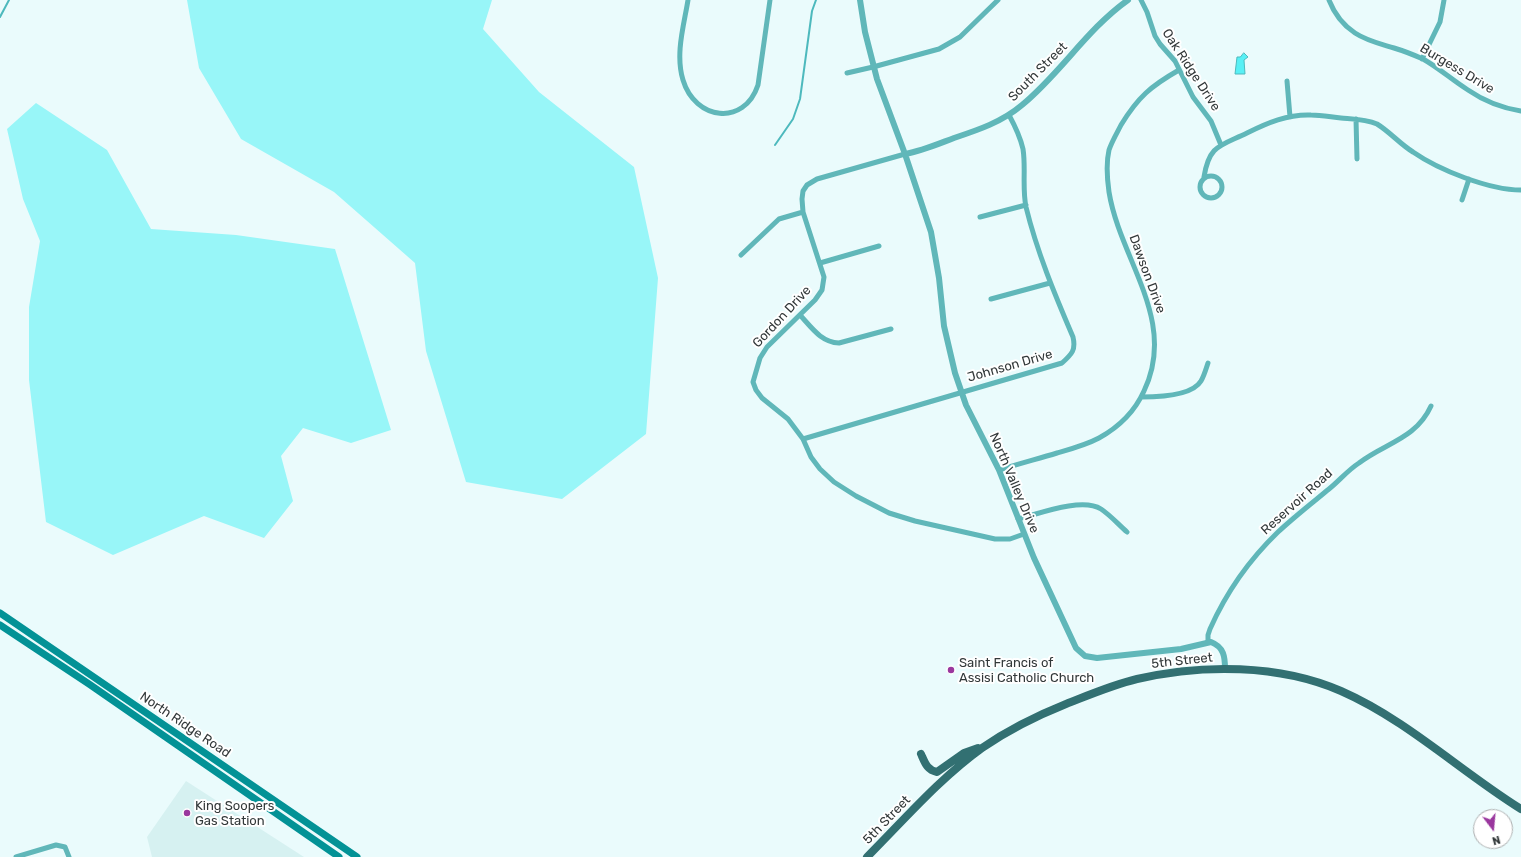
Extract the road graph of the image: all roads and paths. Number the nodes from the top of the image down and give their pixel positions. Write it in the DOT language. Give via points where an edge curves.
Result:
graph roads {
  1 [pos="688,0"];
  2 [pos="770,0"];
  3 [pos="860,0"];
  4 [pos="998,0"];
  5 [pos="1128,0"];
  6 [pos="1141,0"];
  7 [pos="1329,0"];
  8 [pos="1444,0"];
  9 [pos="1422,59"];
  10 [pos="873,67"];
  11 [pos="1179,70"];
  12 [pos="847,73"];
  13 [pos="1287,81"];
  14 [pos="1521,111"];
  15 [pos="1008,115"];
  16 [pos="1290,117"];
  17 [pos="1356,119"];
  18 [pos="1221,146"];
  19 [pos="905,154"];
  20 [pos="1357,158"];
  21 [pos="1204,177"];
  22 [pos="1469,179"];
  23 [pos="1521,190"];
  24 [pos="1462,200"];
  25 [pos="1026,205"];
  26 [pos="803,212"];
  27 [pos="980,217"];
  28 [pos="879,246"];
  29 [pos="741,255"];
  30 [pos="820,263"];
  31 [pos="1050,282"];
  32 [pos="991,299"];
  33 [pos="800,315"];
  34 [pos="891,329"];
  35 [pos="1208,363"];
  36 [pos="961,392"];
  37 [pos="1141,397"];
  38 [pos="1431,406"];
  39 [pos="802,439"];
  40 [pos="999,470"];
  41 [pos="1018,520"];
  42 [pos="1127,532"];
  43 [pos="1024,534"];
  44 [pos="0,613"];
  45 [pos="0,625"];
  46 [pos="1208,642"];
  47 [pos="1225,669"];
  48 [pos="988,744"];
  49 [pos="921,754"];
  50 [pos="1521,809"];
  51 [pos="16,857"];
  52 [pos="69,857"];
  53 [pos="339,857"];
  54 [pos="357,857"];
  55 [pos="867,857"];
  1 -- 2 [label="street" via="680,51 682,78 696,103 709,111 726,113 735,111 749,102 756,93"];
  3 -- 10 [label="street, North Valley Drive"];
  4 -- 10 [label="street" via="960,37 940,49"];
  5 -- 15 [label="street, South Street" via="1108,17 1033,95"];
  6 -- 11 [label="street, Oak Ridge Drive" via="1155,36"];
  7 -- 9 [label="street, Burgess Drive" via="1340,19 1356,34"];
  8 -- 9 [label="street" via="1440,22"];
  9 -- 14 [label="street, Burgess Drive" via="1486,101"];
  10 -- 12 [label="street"];
  10 -- 19 [label="street, North Valley Drive"];
  11 -- 18 [label="street, Oak Ridge Drive" via="1193,97 1211,121"];
  11 -- 37 [label="street, Dawson Drive" via="1155,85 1137,101 1115,137 1108,158 1109,188 1114,215 1137,270 1154,330 1153,366"];
  13 -- 16 [label="street"];
  15 -- 19 [label="street, South Street" via="982,128"];
  15 -- 25 [label="street, Johnson Drive" via="1019,135 1023,150"];
  16 -- 17 [label="street" via="1312,115"];
  16 -- 18 [label="street" via="1266,124"];
  17 -- 20 [label="street"];
  17 -- 22 [label="street" via="1376,124 1414,154"];
  18 -- 21 [label="street" via="1212,152 1208,159"];
  19 -- 26 [label="street, Gordon Drive" via="817,179 803,191"];
  19 -- 36 [label="street, North Valley Drive" via="933,239 948,349"];
  21 -- 21 [label="street" via="1200,185 1201,192 1211,198 1218,196 1222,190 1221,180 1210,175"];
  22 -- 23 [label="street"];
  22 -- 24 [label="street"];
  25 -- 27 [label="street"];
  25 -- 31 [label="street, Johnson Drive" via="1033,236"];
  26 -- 29 [label="street" via="779,219"];
  26 -- 30 [label="street, Gordon Drive"];
  28 -- 30 [label="street"];
  30 -- 33 [label="street, Gordon Drive" via="824,277 822,290"];
  31 -- 32 [label="street"];
  31 -- 36 [label="street, Johnson Drive" via="1073,337 1075,346 1071,355 1062,363"];
  33 -- 34 [label="street" via="821,338 831,343"];
  33 -- 39 [label="street, Gordon Drive" via="767,347 760,358 753,382 762,398 788,419"];
  35 -- 37 [label="street" via="1201,382 1191,389 1173,395"];
  36 -- 39 [label="street, Johnson Drive"];
  36 -- 40 [label="street, North Valley Drive"];
  37 -- 40 [label="street, Dawson Drive" via="1126,417 1100,438 1077,448"];
  38 -- 46 [label="street, Reservoir Road" via="1426,417 1416,428 1358,463 1269,542 1230,591 1210,629"];
  39 -- 43 [label="street, Gordon Drive" via="811,457 834,482 889,513 995,539 1010,539"];
  40 -- 41 [label="street, North Valley Drive"];
  41 -- 42 [label="street" via="1079,504 1099,508"];
  41 -- 43 [label="street, North Valley Drive"];
  43 -- 46 [label="street, North Valley Drive" via="1076,648 1085,656 1097,658 1181,649"];
  44 -- 54 [label="main road, North Ridge Road"];
  45 -- 53 [label="main road, North Ridge Road"];
  46 -- 47 [label="street" via="1222,649"];
  47 -- 48 [label="main road, 5th Street" via="1164,674 1116,685 1042,714"];
  47 -- 50 [label="main road, 5th Street" via="1287,675 1341,691 1383,713"];
  48 -- 49 [label="main road" via="964,754 937,772 926,766"];
  48 -- 55 [label="main road, 5th Street" via="948,775"];
  51 -- 52 [label="street" via="56,845 65,848"];
}
